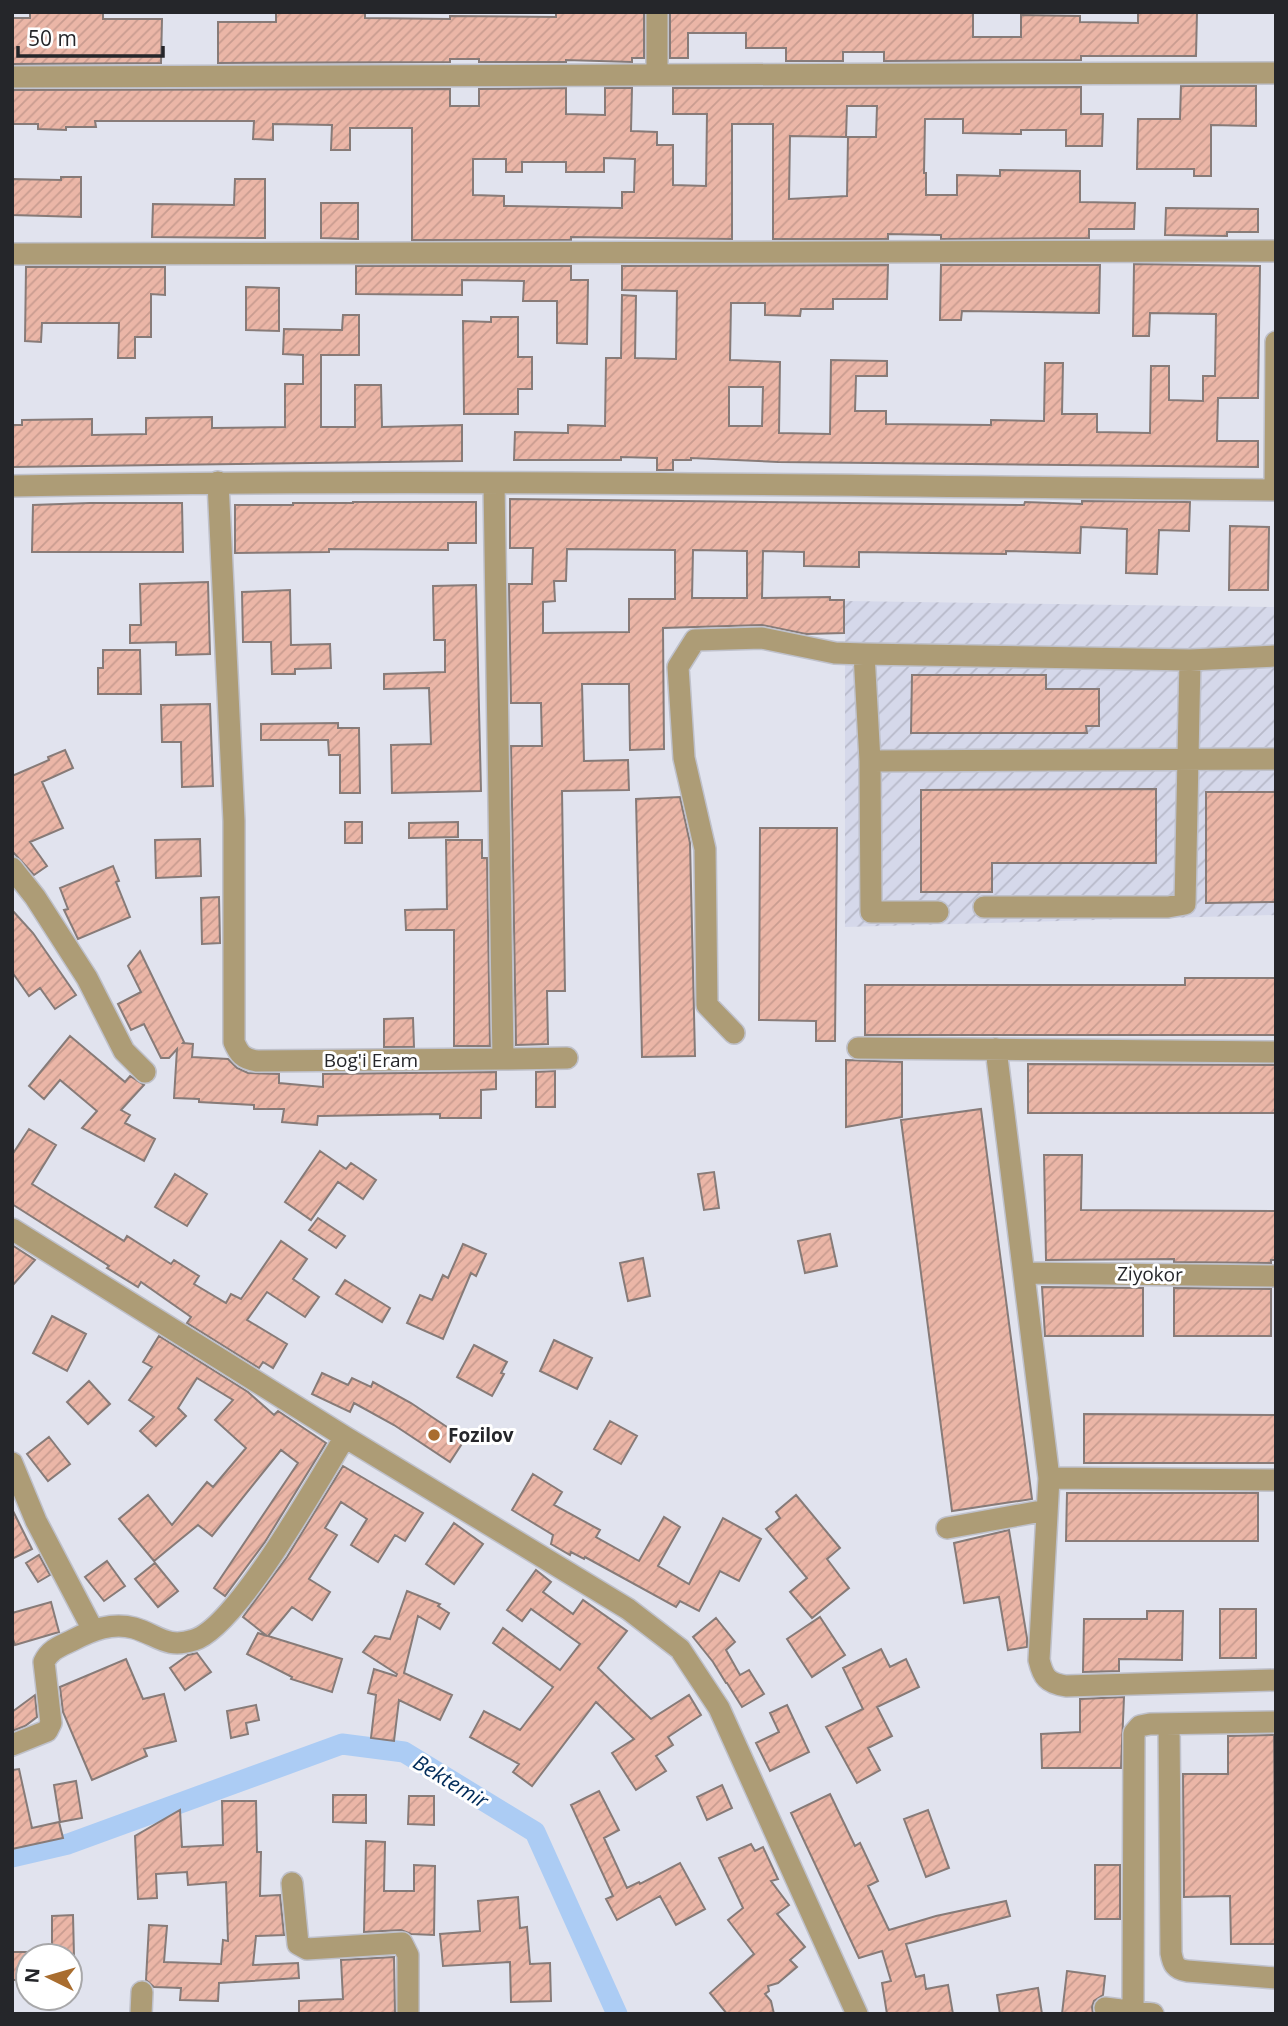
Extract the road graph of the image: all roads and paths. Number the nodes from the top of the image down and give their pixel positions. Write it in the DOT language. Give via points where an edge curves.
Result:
graph roads {
  1 [pos="657,12"];
  2 [pos="1276,73"];
  3 [pos="657,75"];
  4 [pos="12,77"];
  5 [pos="1276,250"];
  6 [pos="12,254"];
  7 [pos="1276,342"];
  8 [pos="218,482"];
  9 [pos="494,482"];
  10 [pos="12,486"];
  11 [pos="1275,489"];
  12 [pos="864,654"];
  13 [pos="1276,656"];
  14 [pos="1190,660"];
  15 [pos="1186,759"];
  16 [pos="1276,759"];
  17 [pos="870,761"];
  18 [pos="12,868"];
  19 [pos="984,907"];
  20 [pos="938,912"];
  21 [pos="734,1033"];
  22 [pos="858,1048"];
  23 [pos="996,1049"];
  24 [pos="1276,1052"];
  25 [pos="567,1058"];
  26 [pos="503,1059"];
  27 [pos="145,1072"];
  28 [pos="12,1229"];
  29 [pos="1024,1273"];
  30 [pos="1276,1276"];
  31 [pos="345,1437"];
  32 [pos="12,1463"];
  33 [pos="1049,1478"];
  34 [pos="1276,1479"];
  35 [pos="1047,1510"];
  36 [pos="947,1528"];
  37 [pos="93,1630"];
  38 [pos="1276,1680"];
  39 [pos="1276,1722"];
  40 [pos="1169,1724"];
  41 [pos="12,1745"];
  42 [pos="292,1883"];
  43 [pos="1276,1978"];
  44 [pos="142,1992"];
  45 [pos="1105,2008"];
  46 [pos="1143,2012"];
  47 [pos="141,2014"];
  48 [pos="408,2014"];
  49 [pos="858,2014"];
  1 -- 3 [label="street"];
  2 -- 3 [label="street"];
  3 -- 4 [label="street"];
  5 -- 6 [label="street"];
  7 -- 11 [label="street"];
  8 -- 9 [label="street"];
  8 -- 10 [label="street"];
  8 -- 26 [label="street, Bog'i Eram" via="234,821 234,1042 240,1054 257,1061"];
  9 -- 11 [label="street"];
  9 -- 26 [label="street"];
  12 -- 14 [label="street"];
  12 -- 17 [label="street"];
  12 -- 21 [label="street" via="835,653 762,638 695,640 678,667 684,758 705,849 707,1005"];
  13 -- 14 [label="street"];
  14 -- 15 [label="street"];
  15 -- 16 [label="street"];
  15 -- 17 [label="street"];
  15 -- 19 [label="street" via="1185,904"];
  17 -- 20 [label="street" via="871,912"];
  18 -- 27 [label="street" via="87,978 124,1051"];
  22 -- 23 [label="street"];
  23 -- 24 [label="street"];
  23 -- 29 [label="street"];
  25 -- 26 [label="street, Bog'i Eram"];
  28 -- 31 [label="street"];
  29 -- 30 [label="street, Ziyokor"];
  29 -- 33 [label="street"];
  31 -- 37 [label="street" via="265,1566 219,1624 197,1640 178,1643 134,1628"];
  31 -- 49 [label="street" via="628,1609 680,1649 719,1708"];
  32 -- 37 [label="street" via="36,1521"];
  33 -- 34 [label="street"];
  33 -- 35 [label="street"];
  35 -- 36 [label="street"];
  35 -- 38 [label="street" via="1039,1660 1043,1676 1052,1684"];
  37 -- 41 [label="street" via="48,1654 44,1662 51,1723 47,1731"];
  39 -- 40 [label="street"];
  40 -- 43 [label="street" via="1173,1964 1179,1970"];
  40 -- 46 [label="street" via="1140,1726 1132,1741"];
  42 -- 48 [label="street" via="298,1944 307,1949 402,1943 408,1955"];
  44 -- 47 [label="street"];
  45 -- 46 [label="street"];
}
